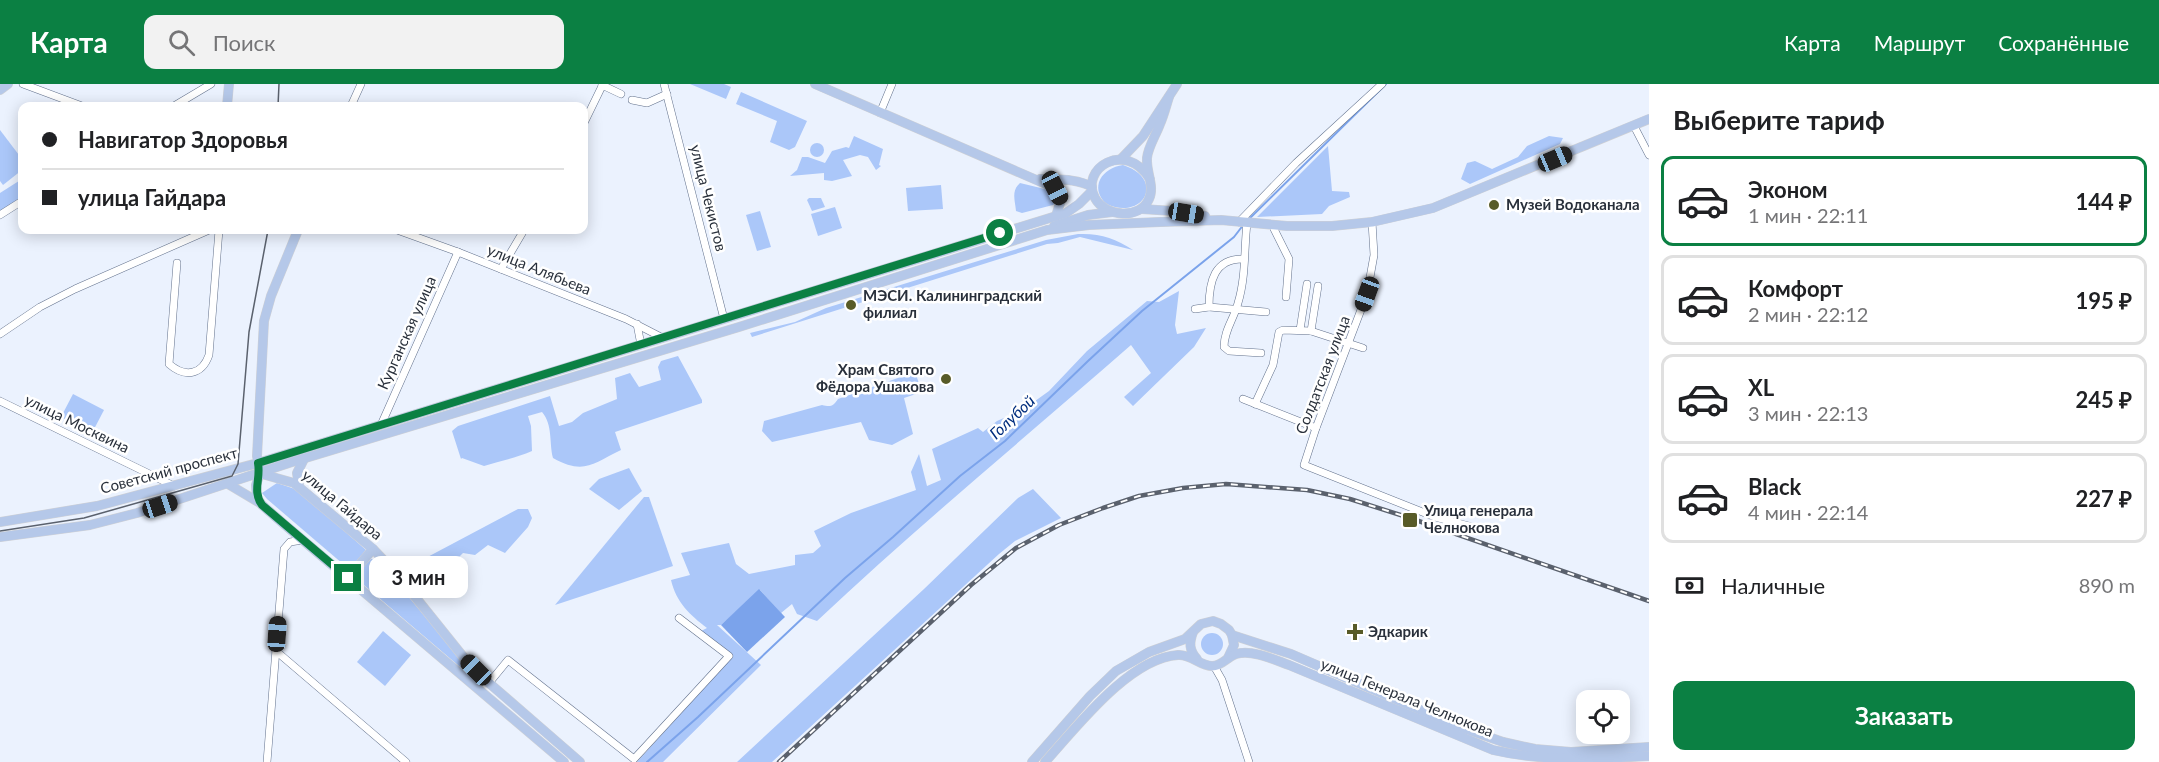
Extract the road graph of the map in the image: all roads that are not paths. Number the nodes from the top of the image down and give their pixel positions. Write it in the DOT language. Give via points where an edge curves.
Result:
graph roads {
  1 [pos="8,84"];
  2 [pos="22,84"];
  3 [pos="211,84"];
  4 [pos="230,84"];
  5 [pos="361,84"];
  6 [pos="603,84"];
  7 [pos="664,84"];
  8 [pos="815,84"];
  9 [pos="892,84"];
  10 [pos="1177,84"];
  11 [pos="1382,84"];
  12 [pos="0,90"];
  13 [pos="621,94"];
  14 [pos="667,94"];
  15 [pos="1169,97"];
  16 [pos="633,100"];
  17 [pos="70,102"];
  18 [pos="181,102"];
  19 [pos="228,102"];
  20 [pos="353,102"];
  21 [pos="880,113"];
  22 [pos="588,115"];
  23 [pos="1649,119"];
  24 [pos="1634,126"];
  25 [pos="1649,156"];
  26 [pos="1121,159"];
  27 [pos="1037,179"];
  28 [pos="1150,179"];
  29 [pos="1092,189"];
  30 [pos="18,204"];
  31 [pos="1142,209"];
  32 [pos="1112,212"];
  33 [pos="0,215"];
  34 [pos="1056,216"];
  35 [pos="1221,220"];
  36 [pos="1245,222"];
  37 [pos="1372,222"];
  38 [pos="1274,227"];
  39 [pos="1047,230"];
  40 [pos="200,234"];
  41 [pos="219,234"];
  42 [pos="296,234"];
  43 [pos="408,234"];
  44 [pos="522,234"];
  45 [pos="458,252"];
  46 [pos="1244,259"];
  47 [pos="177,263"];
  48 [pos="501,269"];
  49 [pos="1307,284"];
  50 [pos="1318,286"];
  51 [pos="1286,297"];
  52 [pos="1209,307"];
  53 [pos="1195,309"];
  54 [pos="1236,310"];
  55 [pos="1266,312"];
  56 [pos="724,319"];
  57 [pos="637,324"];
  58 [pos="1300,330"];
  59 [pos="1311,331"];
  60 [pos="0,334"];
  61 [pos="663,338"];
  62 [pos="1349,343"];
  63 [pos="641,345"];
  64 [pos="1363,348"];
  65 [pos="1261,353"];
  66 [pos="1243,399"];
  67 [pos="0,401"];
  68 [pos="1255,404"];
  69 [pos="381,426"];
  70 [pos="1316,428"];
  71 [pos="304,459"];
  72 [pos="258,463"];
  73 [pos="260,473"];
  74 [pos="228,484"];
  75 [pos="174,486"];
  76 [pos="299,486"];
  77 [pos="262,505"];
  78 [pos="0,522"];
  79 [pos="1469,526"];
  80 [pos="0,537"];
  81 [pos="303,540"];
  82 [pos="372,549"];
  83 [pos="348,578"];
  84 [pos="679,618"];
  85 [pos="1193,632"];
  86 [pos="1232,635"];
  87 [pos="276,651"];
  88 [pos="1199,662"];
  89 [pos="1222,662"];
  90 [pos="489,683"];
  91 [pos="1503,742"];
  92 [pos="1048,744"];
  93 [pos="1649,747"];
  94 [pos="1493,750"];
  95 [pos="1649,756"];
  96 [pos="1049,758"];
  97 [pos="267,762"];
  98 [pos="406,762"];
  99 [pos="564,762"];
  100 [pos="580,762"];
  101 [pos="1032,762"];
  102 [pos="1249,762"];
  1 -- 12 [label="main road"];
  2 -- 17 [label="street"];
  3 -- 18 [label="street"];
  4 -- 19 [label="main road"];
  5 -- 20 [label="street"];
  6 -- 13 [label="street"];
  6 -- 22 [label="street"];
  7 -- 14 [label="street, улица Чекистов"];
  8 -- 21 [label="main road"];
  9 -- 21 [label="street"];
  10 -- 15 [label="main road"];
  11 -- 36 [label="street" via="1296,163"];
  14 -- 16 [label="street" via="647,103"];
  14 -- 56 [label="street, улица Чекистов"];
  15 -- 26 [label="main road" via="1143,136"];
  15 -- 28 [label="main road" via="1147,156"];
  21 -- 27 [label="main road"];
  23 -- 24 [label="main road, Советский проспект"];
  24 -- 25 [label="street"];
  24 -- 37 [label="main road, Советский проспект" via="1433,208"];
  26 -- 28 [label="main road" via="1140,167"];
  26 -- 29 [label="main road" via="1100,167"];
  27 -- 29 [label="main road" via="1084,182"];
  27 -- 34 [label="main road" via="1055,188 1061,200"];
  28 -- 31 [label="main road" via="1152,191"];
  29 -- 32 [label="main road" via="1096,200"];
  29 -- 34 [label="main road, Советский проспект" via="1075,208"];
  30 -- 33 [label="street"];
  31 -- 32 [label="main road"];
  31 -- 35 [label="main road, Советский проспект"];
  32 -- 39 [label="main road, Советский проспект" via="1069,220"];
  34 -- 56 [label="main road, Советский проспект"];
  35 -- 36 [label="main road, Советский проспект"];
  35 -- 39 [label="main road, Советский проспект"];
  36 -- 38 [label="main road, Советский проспект"];
  36 -- 46 [label="street"];
  37 -- 38 [label="main road, Советский проспект"];
  37 -- 62 [label="street, Солдатская улица" via="1374,255 1367,294"];
  38 -- 51 [label="street" via="1289,259"];
  39 -- 71 [label="main road, Советский проспект"];
  40 -- 60 [label="street" via="75,289"];
  41 -- 47 [label="street" via="209,355 206,364 195,373 169,364"];
  42 -- 72 [label="main road" via="264,321"];
  43 -- 45 [label="street, улица Алябьева"];
  44 -- 48 [label="street"];
  45 -- 48 [label="street, улица Алябьева"];
  45 -- 69 [label="street, Курганская улица"];
  46 -- 52 [label="street" via="1229,260 1215,273 1209,289"];
  46 -- 54 [label="street"];
  48 -- 57 [label="street, улица Алябьева"];
  49 -- 58 [label="street"];
  50 -- 59 [label="street"];
  52 -- 53 [label="street"];
  52 -- 54 [label="street"];
  54 -- 55 [label="street"];
  54 -- 65 [label="street" via="1225,332 1224,347 1229,351"];
  56 -- 61 [label="main road, Советский проспект"];
  57 -- 61 [label="street, улица Алябьева"];
  57 -- 63 [label="street"];
  58 -- 59 [label="street"];
  58 -- 68 [label="street" via="1279,332 1273,365"];
  59 -- 62 [label="street"];
  61 -- 63 [label="main road, Советский проспект"];
  62 -- 64 [label="street"];
  62 -- 70 [label="street, Солдатская улица"];
  63 -- 69 [label="main road, Советский проспект"];
  66 -- 68 [label="street"];
  67 -- 75 [label="street, улица Москвина"];
  68 -- 70 [label="street"];
  69 -- 72 [label="main road, Советский проспект"];
  70 -- 79 [label="street, Солдатская улица" via="1304,465 1435,517"];
  71 -- 73 [label="main road, Советский проспект"];
  71 -- 76 [label="main road" via="297,473"];
  72 -- 73 [label="main road"];
  72 -- 75 [label="main road, Советский проспект"];
  73 -- 74 [label="main road, Советский проспект"];
  73 -- 76 [label="main road, улица Гайдара"];
  73 -- 77 [label="main road" via="256,494"];
  74 -- 77 [label="main road"];
  74 -- 80 [label="main road, Советский проспект" via="116,519"];
  75 -- 78 [label="main road, Советский проспект" via="83,509"];
  76 -- 82 [label="main road, улица Гайдара"];
  77 -- 81 [label="main road"];
  81 -- 83 [label="main road"];
  81 -- 87 [label="street" via="290,542 284,549"];
  82 -- 83 [label="main road"];
  82 -- 90 [label="main road, улица Гайдара"];
  83 -- 99 [label="main road"];
  84 -- 90 [label="street" via="729,656 634,759 508,660"];
  85 -- 86 [label="main road, улица Генерала Челнокова" via="1201,624 1213,621"];
  85 -- 88 [label="main road" via="1191,652"];
  85 -- 92 [label="main road, улица Генерала Челнокова" via="1116,671"];
  86 -- 89 [label="main road" via="1234,645"];
  86 -- 91 [label="main road, улица Генерала Челнокова" via="1291,654"];
  87 -- 97 [label="street"];
  87 -- 98 [label="street"];
  88 -- 89 [label="main road, улица Генерала Челнокова"];
  88 -- 96 [label="main road, улица Генерала Челнокова" via="1179,654 1138,671 1103,699"];
  89 -- 94 [label="main road, улица Генерала Челнокова" via="1237,654 1274,659"];
  89 -- 102 [label="street" via="1222,680"];
  90 -- 100 [label="main road, улица Гайдара"];
  91 -- 93 [label="main road, улица Генерала Челнокова" via="1571,753"];
  91 -- 94 [label="street"];
  92 -- 96 [label="main road" via="1054,747"];
  92 -- 101 [label="main road, улица Генерала Челнокова"];
  94 -- 95 [label="main road, улица Генерала Челнокова" via="1558,760"];
}
